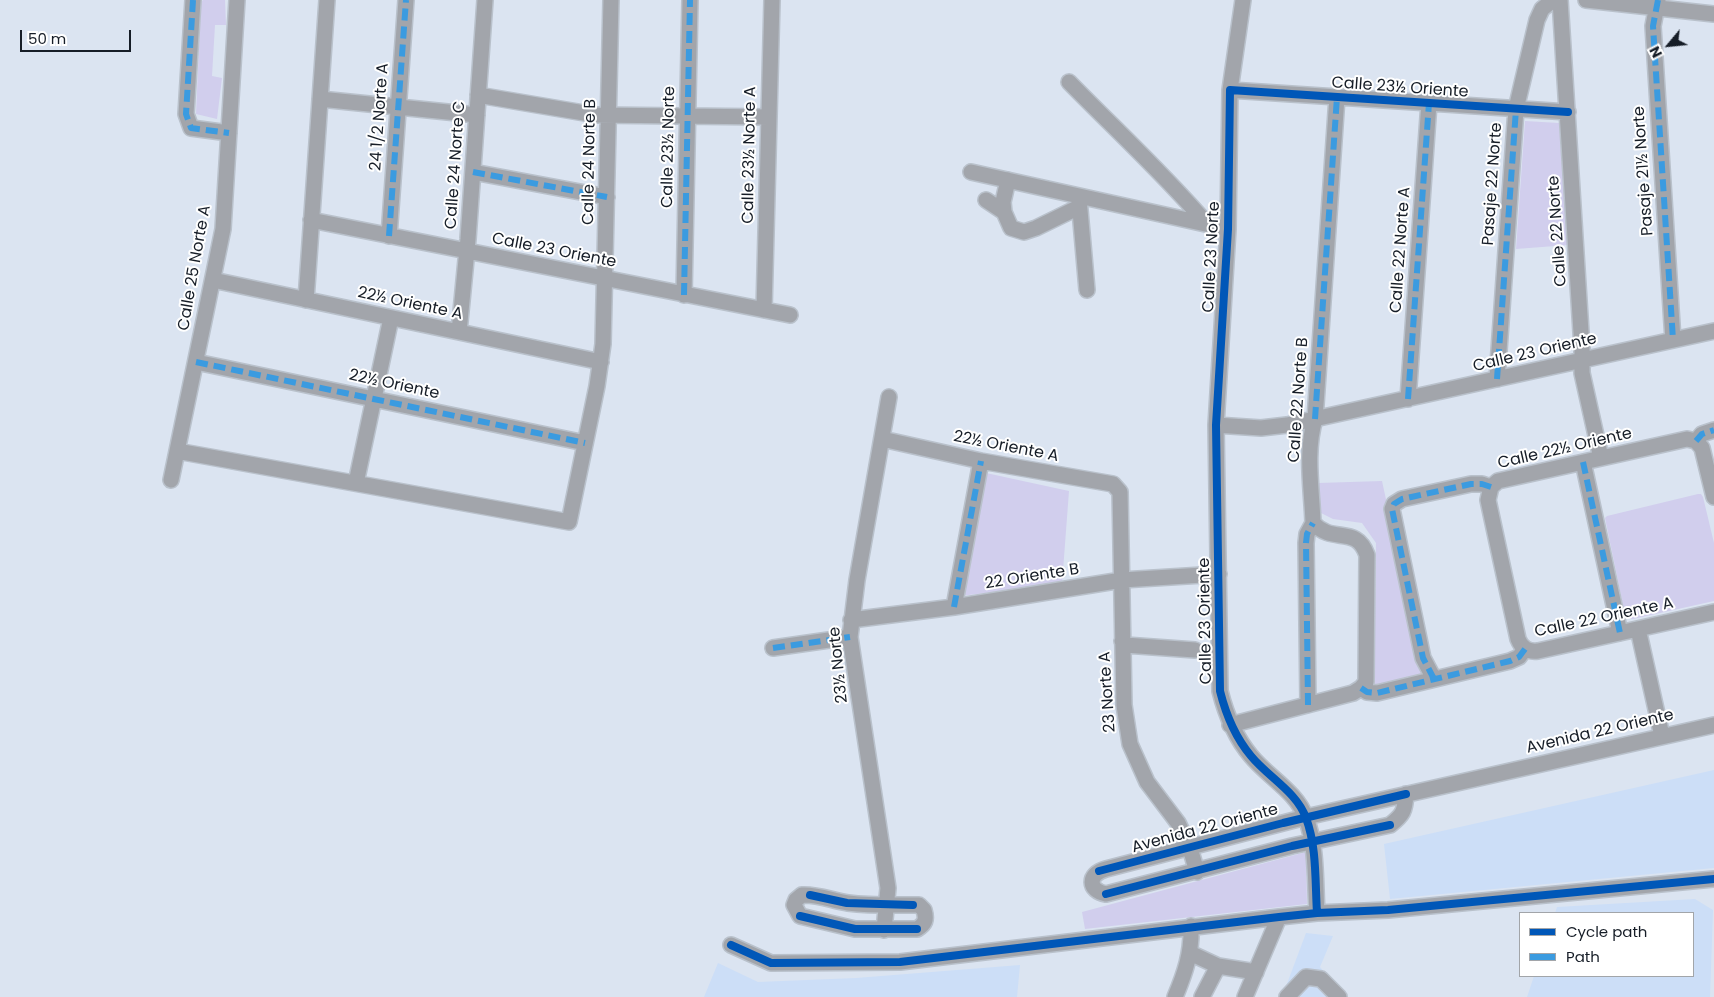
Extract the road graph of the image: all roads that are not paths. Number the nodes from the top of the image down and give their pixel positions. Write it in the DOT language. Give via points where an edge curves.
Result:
graph roads {
  1 [pos="193,0"];
  2 [pos="237,0"];
  3 [pos="327,0"];
  4 [pos="406,0"];
  5 [pos="485,0"];
  6 [pos="611,0"];
  7 [pos="690,0"];
  8 [pos="772,0"];
  9 [pos="1243,0"];
  10 [pos="1553,0"];
  11 [pos="1560,0"];
  12 [pos="1586,0"];
  13 [pos="1658,4"];
  14 [pos="1714,14"];
  15 [pos="1069,82"];
  16 [pos="1230,90"];
  17 [pos="478,95"];
  18 [pos="1337,97"];
  19 [pos="320,100"];
  20 [pos="1429,103"];
  21 [pos="399,107"];
  22 [pos="1516,109"];
  23 [pos="1568,112"];
  24 [pos="477,115"];
  25 [pos="608,116"];
  26 [pos="687,116"];
  27 [pos="769,117"];
  28 [pos="228,133"];
  29 [pos="473,172"];
  30 [pos="971,172"];
  31 [pos="1008,180"];
  32 [pos="607,197"];
  33 [pos="986,200"];
  34 [pos="1079,202"];
  35 [pos="1004,212"];
  36 [pos="311,220"];
  37 [pos="1207,224"];
  38 [pos="1228,229"];
  39 [pos="389,236"];
  40 [pos="467,251"];
  41 [pos="605,279"];
  42 [pos="213,280"];
  43 [pos="1087,290"];
  44 [pos="684,295"];
  45 [pos="306,300"];
  46 [pos="764,310"];
  47 [pos="790,315"];
  48 [pos="391,318"];
  49 [pos="1714,331"];
  50 [pos="459,332"];
  51 [pos="1673,340"];
  52 [pos="1582,360"];
  53 [pos="196,362"];
  54 [pos="601,362"];
  55 [pos="1497,379"];
  56 [pos="889,397"];
  57 [pos="374,399"];
  58 [pos="1408,399"];
  59 [pos="1315,419"];
  60 [pos="1216,425"];
  61 [pos="1714,430"];
  62 [pos="882,439"];
  63 [pos="1696,441"];
  64 [pos="585,443"];
  65 [pos="177,451"];
  66 [pos="1600,458"];
  67 [pos="982,461"];
  68 [pos="1583,462"];
  69 [pos="171,480"];
  70 [pos="356,483"];
  71 [pos="1491,487"];
  72 [pos="1120,492"];
  73 [pos="1714,497"];
  74 [pos="1314,523"];
  75 [pos="1219,574"];
  76 [pos="1122,580"];
  77 [pos="954,607"];
  78 [pos="1714,612"];
  79 [pos="851,620"];
  80 [pos="1638,629"];
  81 [pos="1620,633"];
  82 [pos="850,637"];
  83 [pos="1122,641"];
  84 [pos="773,648"];
  85 [pos="1526,649"];
  86 [pos="1195,650"];
  87 [pos="1434,679"];
  88 [pos="1361,688"];
  89 [pos="1308,705"];
  90 [pos="1230,725"];
  91 [pos="1714,725"];
  92 [pos="1662,736"];
  93 [pos="1406,794"];
  94 [pos="1306,817"];
  95 [pos="1312,842"];
  96 [pos="1190,848"];
  97 [pos="1196,872"];
  98 [pos="1714,879"];
  99 [pos="887,906"];
  100 [pos="1316,913"];
  101 [pos="1280,917"];
  102 [pos="1191,926"];
  103 [pos="884,930"];
  104 [pos="732,945"];
  105 [pos="1190,952"];
  106 [pos="1218,966"];
  107 [pos="1256,972"];
  108 [pos="1175,997"];
  109 [pos="1202,997"];
  110 [pos="1245,997"];
  111 [pos="1287,997"];
  112 [pos="1340,997"];
  1 -- 28 [label="street" via="186,114 191,128"];
  2 -- 28 [label="street, Calle 25 Norte A"];
  3 -- 19 [label="street"];
  4 -- 21 [label="street, 24 1/2 Norte A"];
  5 -- 17 [label="street, Calle 24 Norte C"];
  6 -- 25 [label="street, Calle 24 Norte B"];
  7 -- 26 [label="street, Calle 23½ Norte"];
  8 -- 27 [label="street, Calle 23½ Norte A"];
  9 -- 16 [label="street, Calle 23 Norte"];
  10 -- 22 [label="street, Pasaje 22 Norte" via="1542,9 1537,20"];
  11 -- 23 [label="street, Calle 22 Norte"];
  12 -- 13 [label="street"];
  13 -- 14 [label="street"];
  13 -- 51 [label="street, Pasaje 21½ Norte" via="1653,26"];
  15 -- 37 [label="street"];
  16 -- 18 [label="street, Calle 23½ Oriente"];
  16 -- 38 [label="street, Calle 23 Norte"];
  17 -- 24 [label="street, Calle 24 Norte C"];
  17 -- 25 [label="street"];
  18 -- 20 [label="street, Calle 23½ Oriente"];
  18 -- 59 [label="street, Calle 22 Norte B"];
  19 -- 21 [label="street"];
  19 -- 36 [label="street"];
  20 -- 22 [label="street, Calle 23½ Oriente"];
  20 -- 58 [label="street, Calle 22 Norte A"];
  21 -- 24 [label="street"];
  21 -- 39 [label="street, 24 1/2 Norte A"];
  22 -- 23 [label="street, Calle 23½ Oriente"];
  22 -- 55 [label="street, Pasaje 22 Norte"];
  23 -- 52 [label="street, Calle 22 Norte"];
  24 -- 29 [label="street, Calle 24 Norte C"];
  25 -- 26 [label="street"];
  25 -- 32 [label="street, Calle 24 Norte B"];
  26 -- 27 [label="street"];
  26 -- 44 [label="street, Calle 23½ Norte"];
  27 -- 46 [label="street, Calle 23½ Norte A"];
  28 -- 42 [label="street, Calle 25 Norte A" via="223,229"];
  29 -- 32 [label="street"];
  29 -- 40 [label="street, Calle 24 Norte C"];
  30 -- 31 [label="street"];
  31 -- 34 [label="street"];
  31 -- 35 [label="street"];
  32 -- 41 [label="street, Calle 24 Norte B"];
  33 -- 35 [label="street"];
  34 -- 35 [label="street" via="1024,232 1011,228"];
  34 -- 37 [label="street"];
  34 -- 43 [label="street"];
  36 -- 39 [label="street, Calle 23 Oriente"];
  36 -- 45 [label="street"];
  37 -- 38 [label="street"];
  38 -- 60 [label="street, Calle 23 Norte"];
  39 -- 40 [label="street, Calle 23 Oriente"];
  40 -- 41 [label="street, Calle 23 Oriente"];
  40 -- 50 [label="street, Calle 24 Norte C"];
  41 -- 44 [label="street, Calle 23 Oriente"];
  41 -- 54 [label="street, Calle 24 Norte B"];
  42 -- 45 [label="street, 22½ Oriente A"];
  42 -- 53 [label="street, Calle 25 Norte A"];
  44 -- 46 [label="street, Calle 23 Oriente"];
  45 -- 48 [label="street, 22½ Oriente A"];
  46 -- 47 [label="street, Calle 23 Oriente"];
  48 -- 50 [label="street, 22½ Oriente A"];
  48 -- 57 [label="street"];
  49 -- 51 [label="street, Calle 23 Oriente"];
  50 -- 54 [label="street, 22½ Oriente A"];
  51 -- 52 [label="street, Calle 23 Oriente"];
  52 -- 55 [label="street, Calle 23 Oriente"];
  52 -- 66 [label="street, Calle 22 Norte"];
  53 -- 57 [label="street, 22½ Oriente"];
  53 -- 65 [label="street, Calle 25 Norte A"];
  54 -- 64 [label="street, Calle 24 Norte B"];
  55 -- 58 [label="street, Calle 23 Oriente"];
  56 -- 62 [label="street, 23½ Norte"];
  57 -- 64 [label="street, 22½ Oriente"];
  57 -- 70 [label="street"];
  58 -- 59 [label="street, Calle 23 Oriente"];
  59 -- 60 [label="street, Calle 23 Oriente" via="1261,428"];
  59 -- 74 [label="street, Calle 22 Norte B" via="1310,448"];
  60 -- 75 [label="street, Calle 23 Oriente"];
  61 -- 63 [label="street, Calle 22½ Oriente" via="1702,434"];
  62 -- 67 [label="street, 22½ Oriente A"];
  62 -- 79 [label="street, 23½ Norte"];
  63 -- 66 [label="street, Calle 22½ Oriente" via="1687,439"];
  63 -- 73 [label="street" via="1704,452"];
  64 -- 70 [label="street, Calle 24 Norte B" via="569,522"];
  65 -- 69 [label="street, Calle 25 Norte A"];
  65 -- 70 [label="street"];
  66 -- 68 [label="street, Calle 22½ Oriente"];
  67 -- 72 [label="street, 22½ Oriente A" via="1113,484"];
  67 -- 77 [label="street"];
  68 -- 71 [label="street, Calle 22½ Oriente" via="1503,480"];
  68 -- 81 [label="street"];
  71 -- 85 [label="street" via="1488,500 1518,639"];
  71 -- 87 [label="street, Calle 22½ Oriente" via="1471,484 1402,499 1394,504 1392,514 1423,658"];
  72 -- 76 [label="street, 23 Norte A"];
  74 -- 88 [label="street" via="1331,535 1355,538 1364,545 1367,555 1366,682"];
  74 -- 89 [label="street, Calle 22 Norte B" via="1306,543"];
  75 -- 76 [label="street, 22 Oriente B"];
  75 -- 90 [label="street, Calle 23 Oriente" via="1220,691"];
  76 -- 77 [label="street, 22 Oriente B"];
  76 -- 83 [label="street, 23 Norte A"];
  77 -- 79 [label="street, 22 Oriente B"];
  78 -- 80 [label="street, Calle 22 Oriente A"];
  79 -- 82 [label="street, 23½ Norte"];
  80 -- 81 [label="street, Calle 22 Oriente A"];
  80 -- 92 [label="street"];
  81 -- 85 [label="street, Calle 22 Oriente A" via="1538,651"];
  82 -- 84 [label="street"];
  82 -- 99 [label="street, 23½ Norte" via="888,888"];
  83 -- 86 [label="street" via="1125,645"];
  83 -- 96 [label="street, 23 Norte A" via="1124,705 1130,744 1148,782 1178,823"];
  85 -- 87 [label="street, Calle 22 Oriente A" via="1515,660"];
  87 -- 88 [label="street, Calle 22 Oriente A" via="1377,693"];
  88 -- 89 [label="street"];
  89 -- 90 [label="street"];
  90 -- 94 [label="street, Calle 23 Oriente" via="1251,757 1295,799"];
  91 -- 92 [label="street, Avenida 22 Oriente"];
  92 -- 93 [label="street, Avenida 22 Oriente"];
  93 -- 94 [label="street, Avenida 22 Oriente"];
  93 -- 95 [label="street, Avenida 22 Oriente" via="1401,816 1390,825"];
  94 -- 95 [label="street"];
  94 -- 96 [label="street, Avenida 22 Oriente"];
  95 -- 97 [label="street, Avenida 22 Oriente"];
  95 -- 100 [label="street"];
  96 -- 97 [label="street, 23 Norte A"];
  96 -- 97 [label="street, Avenida 22 Oriente" via="1099,871 1092,881 1094,888 1106,894"];
  98 -- 100 [label="street" via="1388,910"];
  99 -- 103 [label="street, 23½ Norte"];
  99 -- 103 [label="street" via="919,906 924,910 926,921 917,929"];
  99 -- 103 [label="street" via="847,903 810,895 802,895 794,905 800,916 856,929"];
  100 -- 101 [label="street"];
  101 -- 102 [label="street"];
  101 -- 107 [label="street"];
  102 -- 104 [label="street" via="900,962 771,963"];
  102 -- 105 [label="street"];
  105 -- 106 [label="street"];
  105 -- 108 [label="street"];
  106 -- 107 [label="street"];
  106 -- 109 [label="street"];
  107 -- 110 [label="street"];
  111 -- 112 [label="street" via="1306,977 1321,979"];
}
